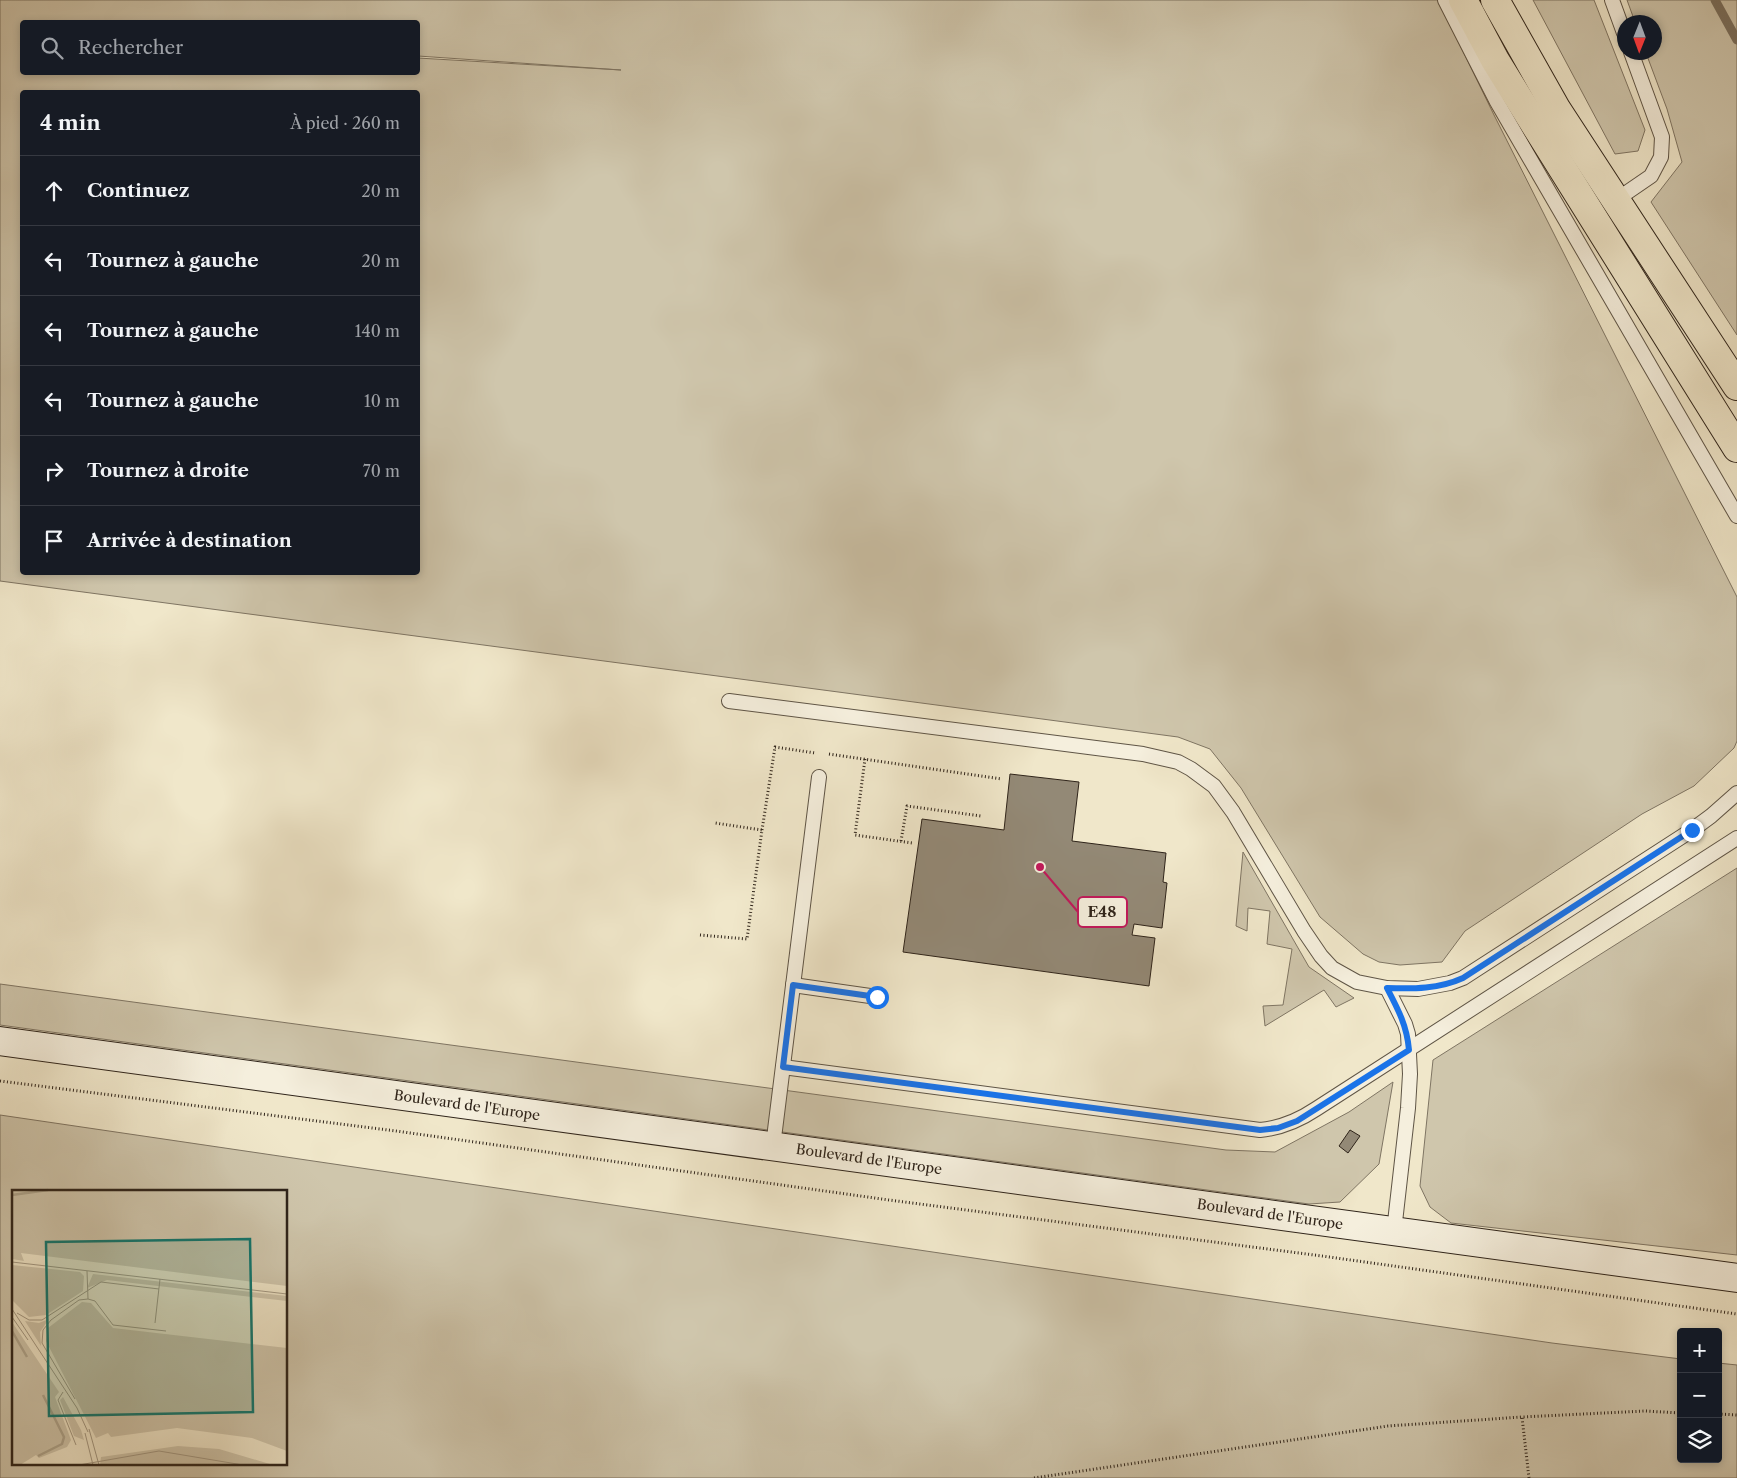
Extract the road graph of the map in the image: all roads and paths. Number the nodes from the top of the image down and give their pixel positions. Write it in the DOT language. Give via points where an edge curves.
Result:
graph roads {
  1 [pos="1445,0"];
  2 [pos="1464,0"];
  3 [pos="1495,0"];
  4 [pos="1612,0"];
  5 [pos="1617,15"];
  6 [pos="1635,60"];
  7 [pos="1616,200"];
  8 [pos="1737,386"];
  9 [pos="1737,448"];
  10 [pos="1737,516"];
  11 [pos="729,701"];
  12 [pos="865,760"];
  13 [pos="818,777"];
  14 [pos="1002,778"];
  15 [pos="1737,794"];
  16 [pos="981,816"];
  17 [pos="715,822"];
  18 [pos="762,830"];
  19 [pos="1737,838"];
  20 [pos="902,842"];
  21 [pos="912,843"];
  22 [pos="700,936"];
  23 [pos="793,985"];
  24 [pos="1387,988"];
  25 [pos="877,997"];
  26 [pos="0,1041"];
  27 [pos="1409,1050"];
  28 [pos="783,1067"];
  29 [pos="0,1081"];
  30 [pos="773,1146"];
  31 [pos="1394,1231"];
  32 [pos="1737,1278"];
  33 [pos="1737,1314"];
  34 [pos="1677,1412"];
  35 [pos="1722,1414"];
  36 [pos="1737,1415"];
  37 [pos="1522,1417"];
  38 [pos="1034,1478"];
  39 [pos="1529,1478"];
  1 -- 10 [label="lane" via="1497,102"];
  2 -- 9 [label="highway" via="1495,60"];
  3 -- 7 [label="highway" via="1557,110"];
  4 -- 5 [label="lane"];
  6 -- 7 [label="lane" via="1662,137 1661,157 1651,176"];
  7 -- 8 [label="highway"];
  11 -- 24 [label="lane" via="1143,754 1178,762 1204,777 1224,799 1304,931 1332,968 1357,982"];
  12 -- 14 [label="path"];
  12 -- 18 [label="path" via="775,747"];
  12 -- 20 [label="path" via="855,835"];
  13 -- 23 [label="lane"];
  15 -- 24 [label="lane" via="1692,830 1463,978 1450,984 1418,989"];
  16 -- 20 [label="path" via="907,806"];
  17 -- 18 [label="path"];
  18 -- 22 [label="path" via="747,939"];
  19 -- 27 [label="lane"];
  20 -- 21 [label="path"];
  23 -- 25 [label="lane"];
  23 -- 28 [label="lane"];
  24 -- 27 [label="lane" via="1405,1024"];
  26 -- 30 [label="main road, Boulevard de l'Europe"];
  27 -- 28 [label="lane" via="1297,1121 1260,1130"];
  27 -- 31 [label="lane" via="1409,1099"];
  28 -- 30 [label="lane"];
  29 -- 33 [label="path" via="1312,1254"];
  30 -- 31 [label="main road, Boulevard de l'Europe"];
  31 -- 32 [label="main road, Boulevard de l'Europe"];
  34 -- 37 [label="path"];
  35 -- 36 [label="path"];
  37 -- 38 [label="path" via="1388,1426"];
  37 -- 39 [label="path"];
}
